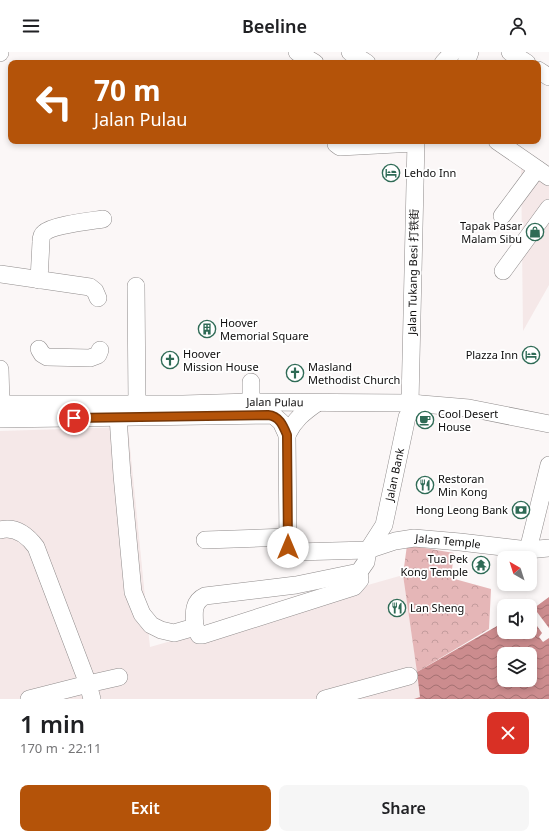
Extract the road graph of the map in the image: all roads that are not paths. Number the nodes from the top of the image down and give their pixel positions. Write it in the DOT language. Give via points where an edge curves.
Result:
graph roads {
  1 [pos="297,52"];
  2 [pos="350,52"];
  3 [pos="364,52"];
  4 [pos="453,52"];
  5 [pos="463,52"];
  6 [pos="510,52"];
  7 [pos="310,60"];
  8 [pos="362,60"];
  9 [pos="376,60"];
  10 [pos="446,60"];
  11 [pos="456,60"];
  12 [pos="522,60"];
  13 [pos="336,144"];
  14 [pos="385,144"];
  15 [pos="415,144"];
  16 [pos="501,144"];
  17 [pos="543,173"];
  18 [pos="549,208"];
  19 [pos="502,216"];
  20 [pos="103,219"];
  21 [pos="503,271"];
  22 [pos="0,274"];
  23 [pos="39,280"];
  24 [pos="136,286"];
  25 [pos="98,298"];
  26 [pos="38,349"];
  27 [pos="100,350"];
  28 [pos="0,369"];
  29 [pos="251,382"];
  30 [pos="317,403"];
  31 [pos="382,403"];
  32 [pos="137,404"];
  33 [pos="415,404"];
  34 [pos="0,409"];
  35 [pos="255,409"];
  36 [pos="118,417"];
  37 [pos="405,424"];
  38 [pos="549,424"];
  39 [pos="287,435"];
  40 [pos="549,465"];
  41 [pos="384,525"];
  42 [pos="0,530"];
  43 [pos="206,540"];
  44 [pos="395,541"];
  45 [pos="288,542"];
  46 [pos="549,548"];
  47 [pos="368,550"];
  48 [pos="528,550"];
  49 [pos="359,572"];
  50 [pos="195,627"];
  51 [pos="409,676"];
  52 [pos="119,677"];
  53 [pos="90,691"];
  54 [pos="29,699"];
  55 [pos="325,699"];
  1 -- 7 [label="street"];
  2 -- 8 [label="street"];
  3 -- 9 [label="street"];
  4 -- 10 [label="street"];
  5 -- 11 [label="street"];
  6 -- 12 [label="street"];
  13 -- 14 [label="street" via="340,147"];
  15 -- 33 [label="street, Jalan Tukang Besi 打铁街"];
  16 -- 17 [label="street"];
  17 -- 19 [label="street"];
  18 -- 21 [label="street"];
  20 -- 23 [label="street" via="52,228 44,232"];
  22 -- 23 [label="street"];
  23 -- 25 [label="street" via="90,287"];
  24 -- 32 [label="street"];
  26 -- 27 [label="street" via="47,357 90,358 98,355"];
  28 -- 34 [label="street"];
  29 -- 35 [label="street"];
  30 -- 31 [label="street, Jalan Pulau"];
  30 -- 35 [label="street, Jalan Pulau"];
  30 -- 39 [label="street" via="300,415"];
  31 -- 33 [label="street, Jalan Pulau"];
  31 -- 37 [label="street" via="396,411"];
  32 -- 34 [label="street, Jalan Pulau"];
  32 -- 35 [label="street, Jalan Pulau"];
  33 -- 37 [label="street, Jalan Bank"];
  33 -- 38 [label="street, Jalan Pulau" via="469,408"];
  34 -- 36 [label="street, Jalan Pulau"];
  35 -- 36 [label="street, Jalan Pulau"];
  35 -- 39 [label="street" via="277,418"];
  36 -- 50 [label="street" via="133,592 142,614 161,630 174,633"];
  37 -- 41 [label="street, Jalan Bank"];
  39 -- 45 [label="street"];
  40 -- 48 [label="street"];
  41 -- 44 [label="street"];
  41 -- 47 [label="street, Jalan Bank"];
  42 -- 53 [label="street" via="14,530 23,534 36,547"];
  43 -- 45 [label="street, Jalan Temple"];
  44 -- 47 [label="street, Jalan Temple"];
  44 -- 48 [label="street, Jalan Temple" via="414,538"];
  45 -- 47 [label="street, Jalan Temple" via="291,551 296,552"];
  46 -- 48 [label="street, Jalan Temple"];
  47 -- 49 [label="street, Jalan Bank" via="366,562"];
  49 -- 50 [label="street, Jalan Bank" via="360,580 354,587 203,635 199,635"];
  49 -- 50 [label="street" via="296,585 206,596 197,601"];
  51 -- 55 [label="street"];
  52 -- 53 [label="street"];
  53 -- 54 [label="street"];
}
